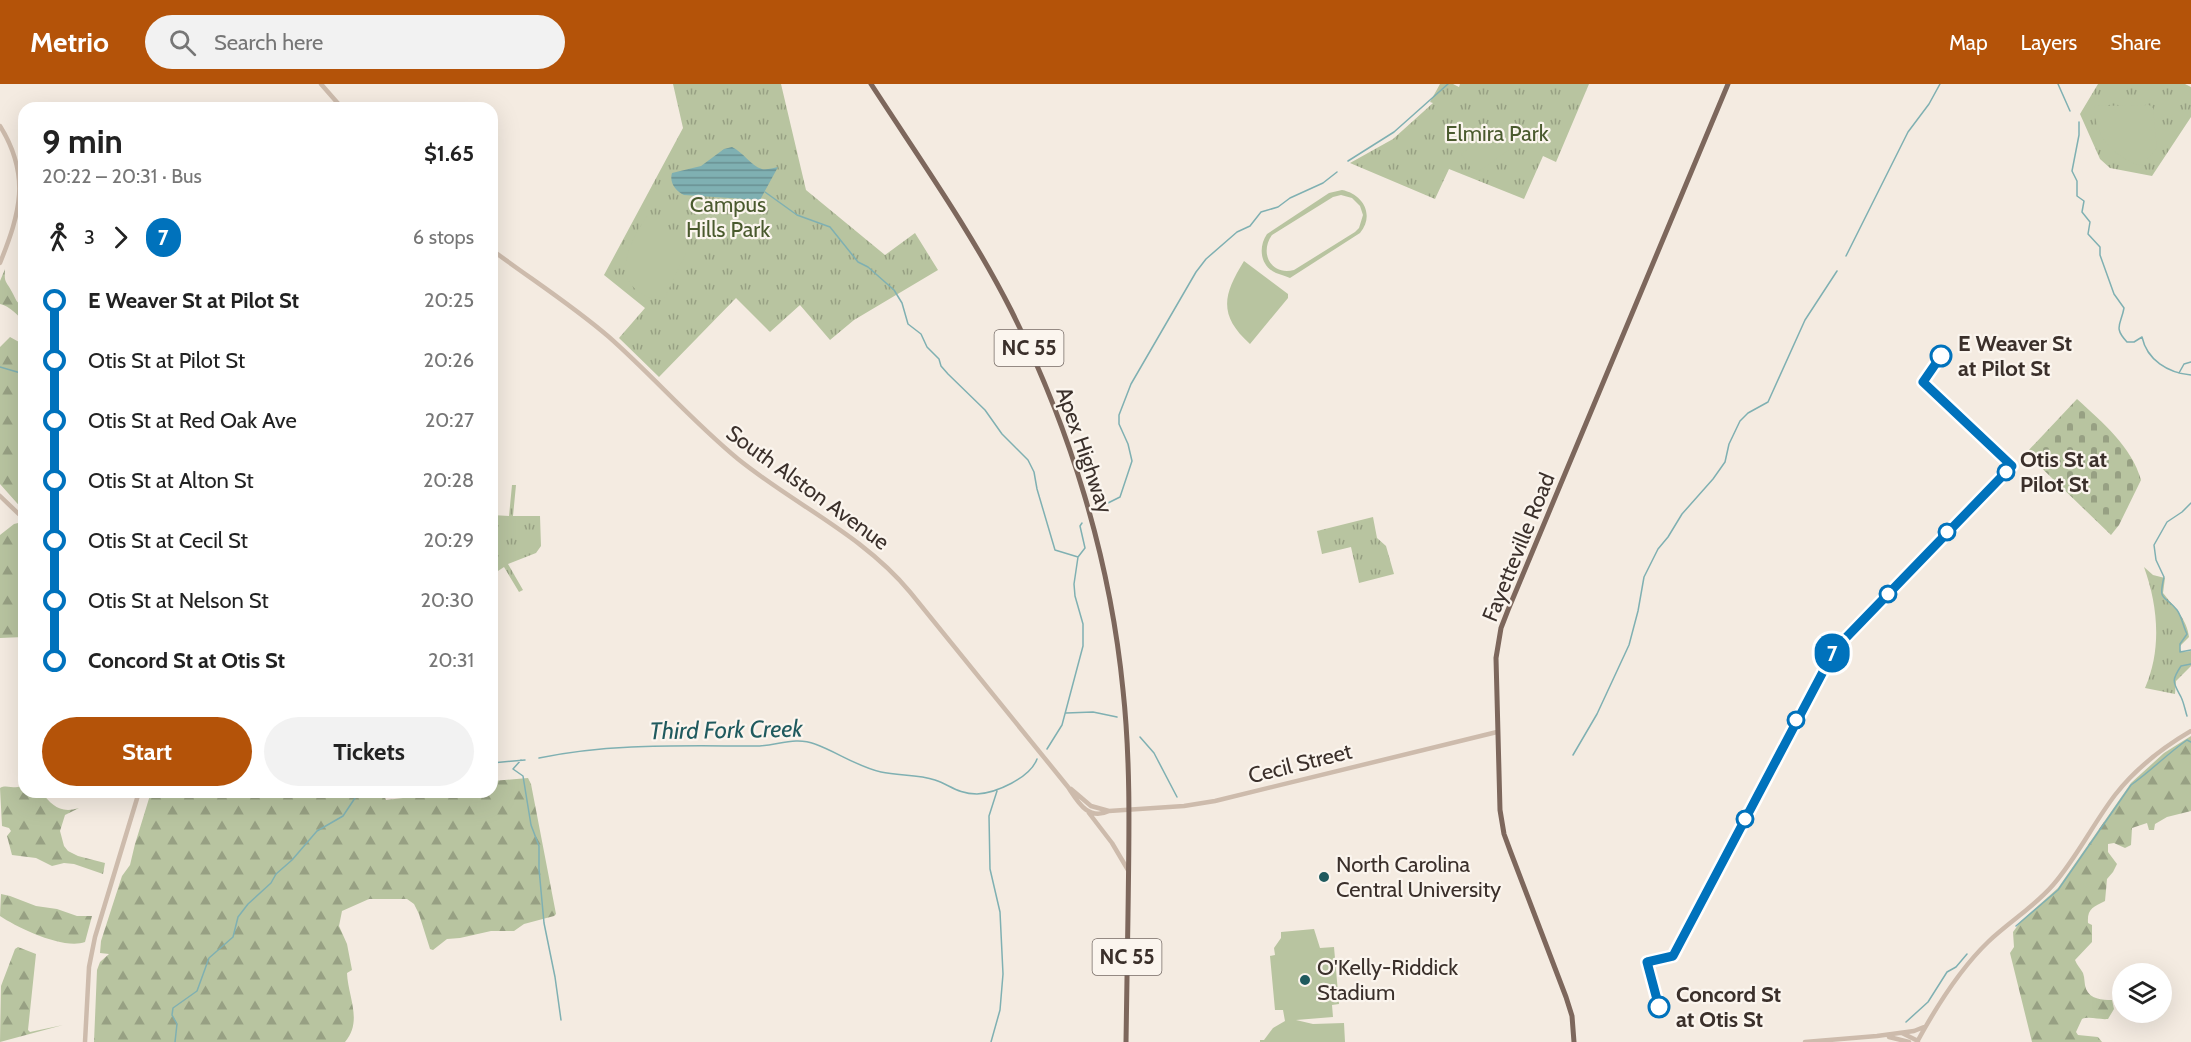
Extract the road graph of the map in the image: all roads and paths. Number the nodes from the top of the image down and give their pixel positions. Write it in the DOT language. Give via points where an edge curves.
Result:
graph roads {
  1 [pos="321,84"];
  2 [pos="871,84"];
  3 [pos="1728,84"];
  4 [pos="337,102"];
  5 [pos="0,126"];
  6 [pos="18,177"];
  7 [pos="18,209"];
  8 [pos="498,254"];
  9 [pos="0,263"];
  10 [pos="0,496"];
  11 [pos="18,513"];
  12 [pos="2191,731"];
  13 [pos="1497,732"];
  14 [pos="1068,787"];
  15 [pos="137,798"];
  16 [pos="1129,809"];
  17 [pos="1109,811"];
  18 [pos="1089,813"];
  19 [pos="1129,872"];
  20 [pos="1927,1026"];
  21 [pos="1902,1033"];
  22 [pos="1877,1036"];
  23 [pos="1917,1041"];
  24 [pos="85,1042"];
  25 [pos="1126,1042"];
  26 [pos="1574,1042"];
  27 [pos="1805,1042"];
  28 [pos="1909,1042"];
  1 -- 4 [label="street"];
  2 -- 16 [label="main road, Apex Highway / NC 55" via="998,286 1033,356 1064,432 1096,536 1113,619 1124,693"];
  3 -- 13 [label="main road, Fayetteville Road" via="1503,622 1496,658"];
  5 -- 6 [label="street" via="10,145"];
  7 -- 9 [label="street"];
  8 -- 14 [label="street, South Alston Avenue" via="609,338 738,459 884,563"];
  10 -- 11 [label="street"];
  12 -- 20 [label="street" via="2162,748 2126,782 2055,883 1982,948"];
  13 -- 16 [label="street, Cecil Street" via="1215,801"];
  13 -- 26 [label="main road, Fayetteville Road" via="1504,834 1566,997"];
  14 -- 17 [label="street" via="1091,806"];
  14 -- 18 [label="street"];
  15 -- 24 [label="street" via="95,937 89,967"];
  16 -- 17 [label="street, Cecil Street"];
  16 -- 19 [label="main road, Apex Highway / NC 55"];
  17 -- 18 [label="street, Cecil Street"];
  18 -- 19 [label="street"];
  19 -- 25 [label="main road, NC 55"];
  20 -- 21 [label="street"];
  20 -- 23 [label="street"];
  21 -- 22 [label="street"];
  21 -- 23 [label="street"];
  22 -- 27 [label="street"];
  22 -- 28 [label="street"];
}
